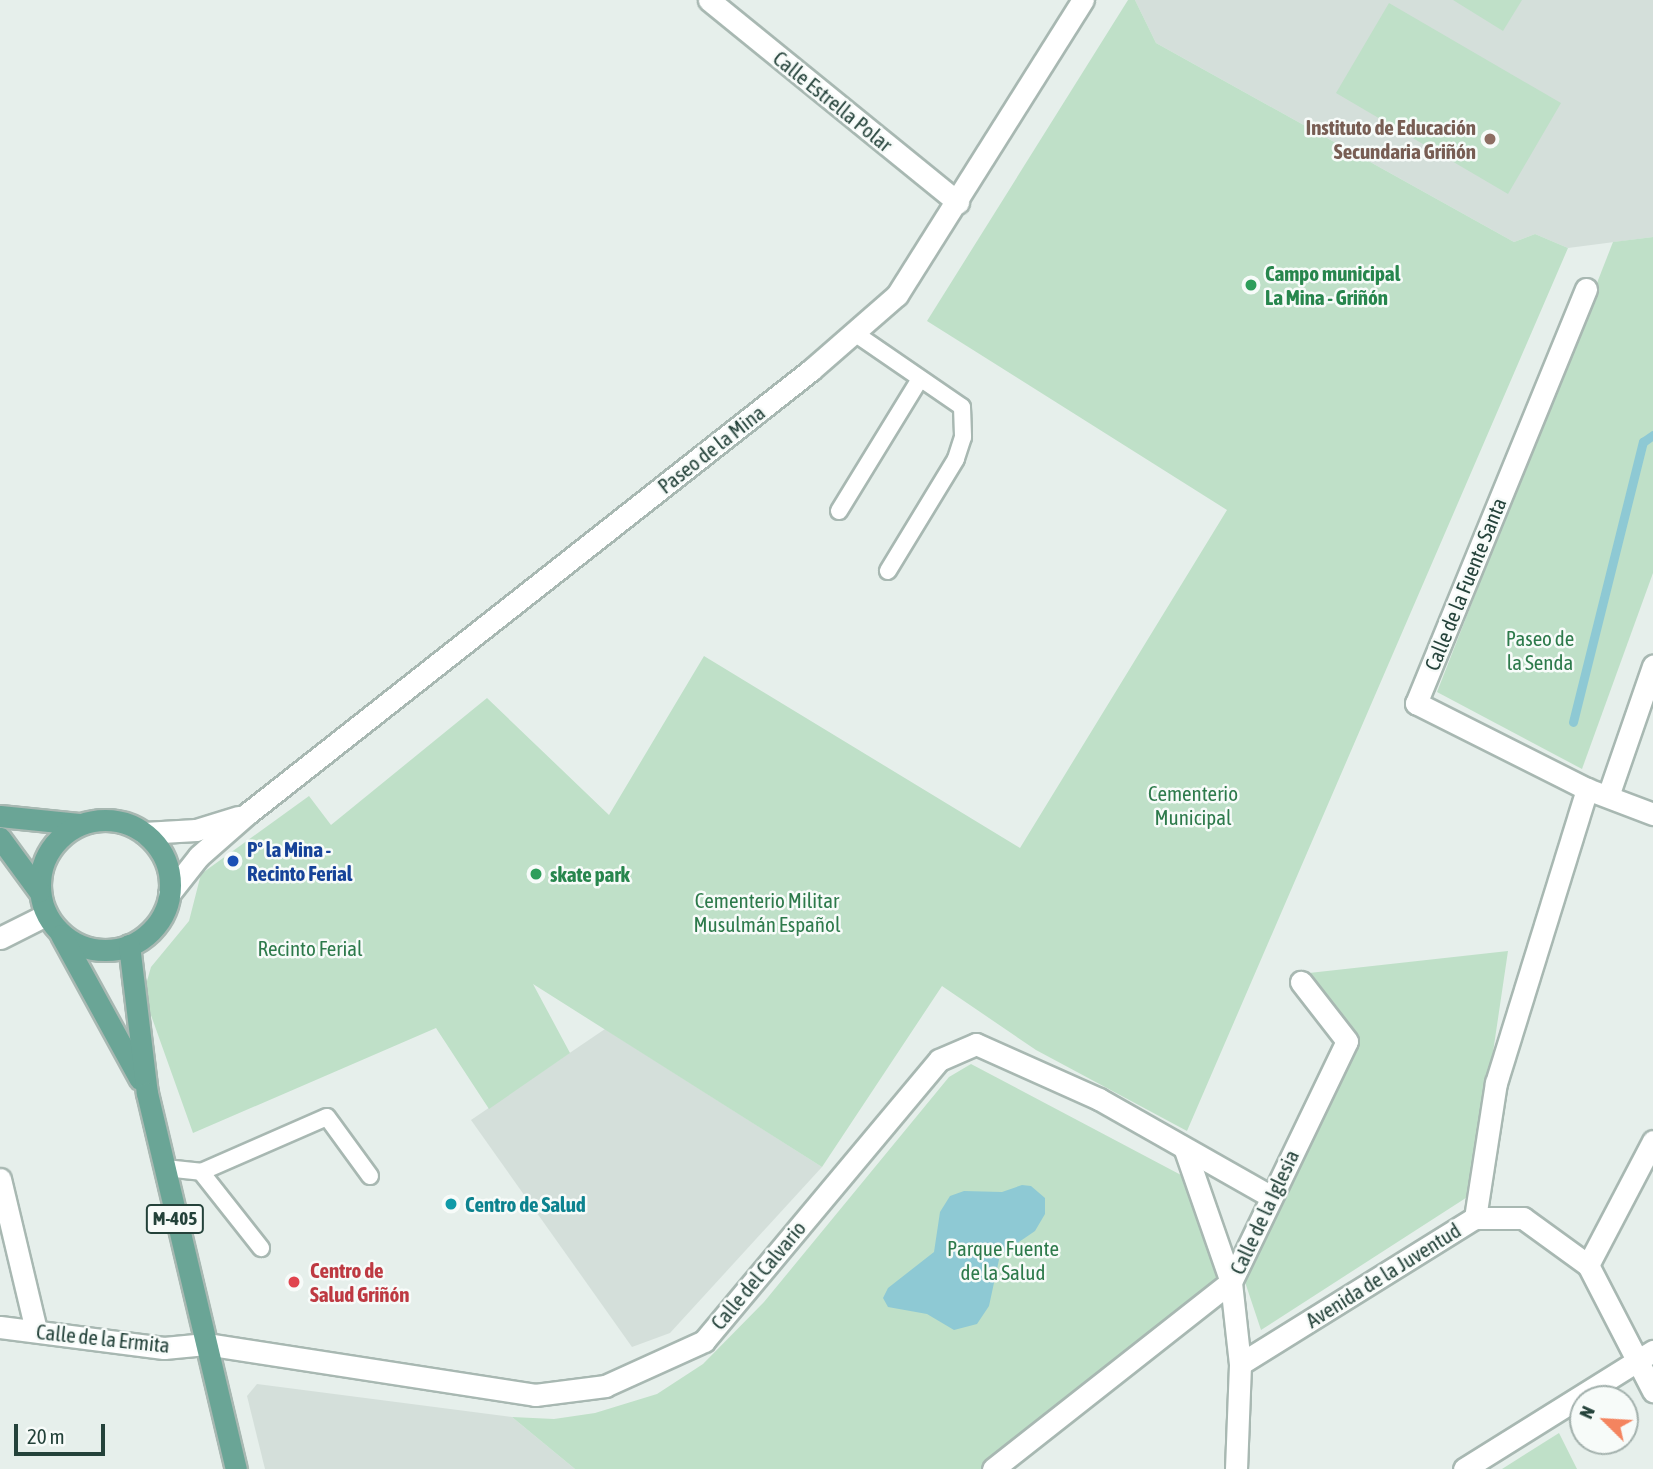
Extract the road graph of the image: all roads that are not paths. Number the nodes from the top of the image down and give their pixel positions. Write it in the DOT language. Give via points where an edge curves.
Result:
graph roads {
  1 [pos="709,0"];
  2 [pos="1077,2"];
  3 [pos="958,202"];
  4 [pos="1586,289"];
  5 [pos="853,332"];
  6 [pos="920,379"];
  7 [pos="839,510"];
  8 [pos="888,571"];
  9 [pos="1653,666"];
  10 [pos="1587,789"];
  11 [pos="1608,796"];
  12 [pos="247,814"];
  13 [pos="1653,814"];
  14 [pos="0,816"];
  15 [pos="79,824"];
  16 [pos="144,832"];
  17 [pos="0,838"];
  18 [pos="39,891"];
  19 [pos="169,894"];
  20 [pos="46,915"];
  21 [pos="60,933"];
  22 [pos="0,939"];
  23 [pos="129,945"];
  24 [pos="1301,982"];
  25 [pos="148,1093"];
  26 [pos="1653,1140"];
  27 [pos="1185,1150"];
  28 [pos="165,1168"];
  29 [pos="201,1172"];
  30 [pos="370,1176"];
  31 [pos="0,1179"];
  32 [pos="1270,1196"];
  33 [pos="1475,1218"];
  34 [pos="261,1248"];
  35 [pos="1588,1265"];
  36 [pos="1231,1282"];
  37 [pos="0,1327"];
  38 [pos="36,1330"];
  39 [pos="206,1344"];
  40 [pos="1646,1356"];
  41 [pos="1240,1364"];
  42 [pos="1653,1391"];
  43 [pos="236,1469"];
  44 [pos="993,1469"];
  45 [pos="1236,1469"];
  46 [pos="1464,1469"];
  1 -- 3 [label="street, Calle Estrella Polar"];
  2 -- 3 [label="street, Paseo de la Mina"];
  3 -- 5 [label="street, Paseo de la Mina" via="897,295"];
  4 -- 10 [label="street, Calle de la Fuente Santa" via="1416,703"];
  5 -- 6 [label="lane"];
  5 -- 12 [label="street, Paseo de la Mina"];
  6 -- 7 [label="lane"];
  6 -- 8 [label="lane" via="962,407 963,437 956,459"];
  9 -- 11 [label="street"];
  10 -- 11 [label="street"];
  10 -- 33 [label="street" via="1496,1083"];
  11 -- 13 [label="street"];
  12 -- 16 [label="street, Paseo de la Mina" via="196,830"];
  12 -- 19 [label="street, Paseo de la Mina" via="199,856"];
  14 -- 15 [label="main road"];
  15 -- 16 [label="main road" via="124,822"];
  15 -- 18 [label="main road" via="60,837 41,868"];
  16 -- 19 [label="main road" via="160,849 169,870"];
  17 -- 18 [label="main road"];
  18 -- 20 [label="main road"];
  19 -- 23 [label="main road" via="155,927"];
  20 -- 21 [label="main road"];
  20 -- 22 [label="street"];
  21 -- 23 [label="main road" via="98,950"];
  21 -- 25 [label="main road, M-405"];
  23 -- 25 [label="main road, M-405"];
  24 -- 32 [label="street, Calle de la Iglesia" via="1348,1041"];
  25 -- 28 [label="main road, M-405"];
  26 -- 35 [label="street"];
  27 -- 32 [label="street, Calle del Calvario"];
  27 -- 36 [label="street"];
  27 -- 39 [label="street, Calle del Calvario" via="1099,1099 976,1044 939,1060 704,1341 606,1386 536,1395"];
  28 -- 29 [label="lane"];
  28 -- 39 [label="main road, M-405"];
  29 -- 30 [label="lane" via="327,1117"];
  29 -- 34 [label="lane"];
  31 -- 38 [label="street"];
  32 -- 36 [label="street, Calle de la Iglesia"];
  33 -- 35 [label="street, Avenida de la Juventud" via="1523,1218"];
  33 -- 41 [label="street, Avenida de la Juventud"];
  35 -- 40 [label="street, Avenida de la Juventud"];
  36 -- 41 [label="street, Calle de la Iglesia"];
  36 -- 44 [label="street"];
  37 -- 38 [label="street, Calle de la Ermita"];
  38 -- 39 [label="street, Calle de la Ermita" via="164,1348"];
  39 -- 43 [label="main road, M-405"];
  40 -- 42 [label="street, Avenida de la Juventud"];
  40 -- 46 [label="street"];
  41 -- 45 [label="street, Calle de la Iglesia"];
}
